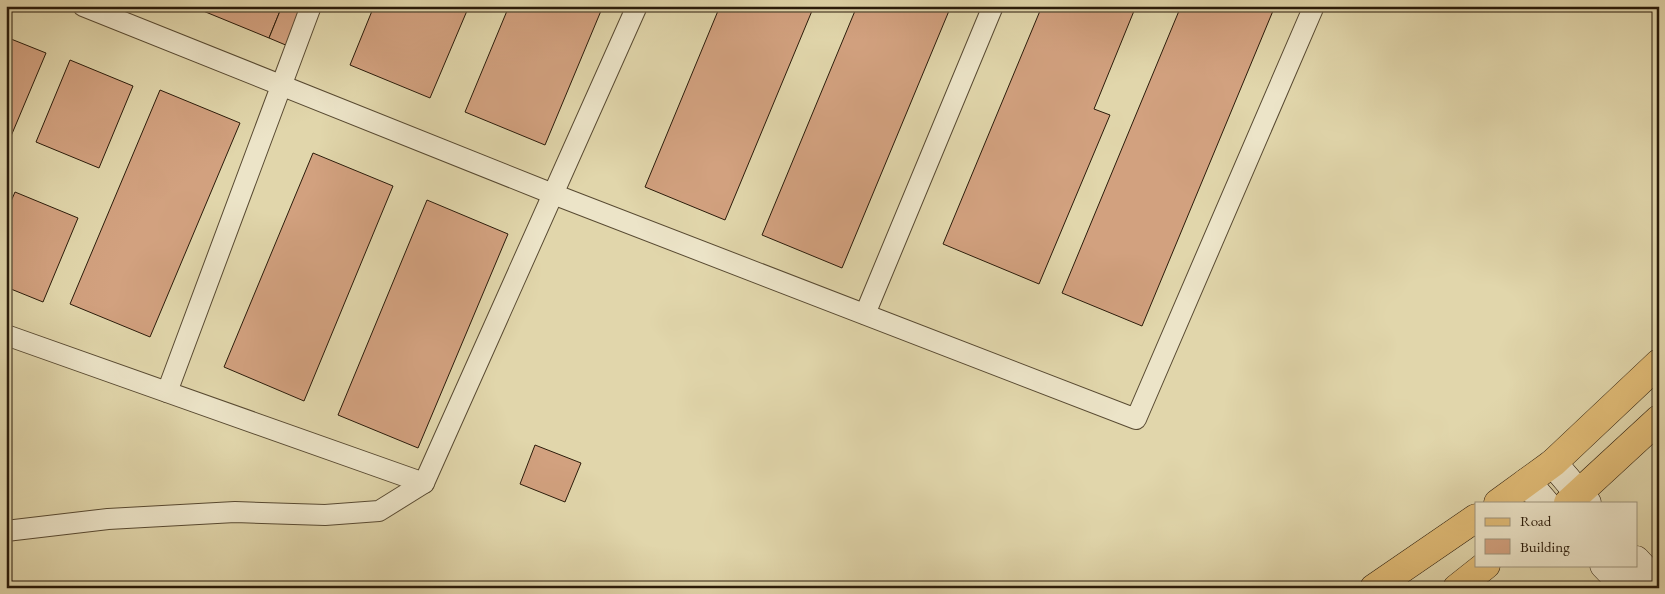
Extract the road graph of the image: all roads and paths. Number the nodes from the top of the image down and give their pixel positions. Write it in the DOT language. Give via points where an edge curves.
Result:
graph roads {
  1 [pos="83,6"];
  2 [pos="311,6"];
  3 [pos="637,6"];
  4 [pos="993,6"];
  5 [pos="1314,6"];
  6 [pos="280,85"];
  7 [pos="553,194"];
  8 [pos="865,314"];
  9 [pos="6,335"];
  10 [pos="1659,363"];
  11 [pos="166,392"];
  12 [pos="1659,419"];
  13 [pos="1553,463"];
  14 [pos="1527,482"];
  15 [pos="424,483"];
  16 [pos="1578,500"];
  17 [pos="1499,502"];
  18 [pos="1544,502"];
  19 [pos="1475,519"];
  20 [pos="6,531"];
  21 [pos="1638,562"];
  22 [pos="1485,566"];
  23 [pos="1605,566"];
  24 [pos="1659,586"];
  25 [pos="1374,588"];
  26 [pos="1457,588"];
  27 [pos="1626,588"];
  1 -- 6 [label="street"];
  2 -- 6 [label="street"];
  3 -- 7 [label="street"];
  4 -- 8 [label="street"];
  5 -- 8 [label="street" via="1136,419"];
  6 -- 7 [label="street"];
  6 -- 11 [label="street"];
  7 -- 8 [label="street"];
  7 -- 15 [label="street"];
  9 -- 11 [label="street"];
  10 -- 13 [label="main road"];
  11 -- 15 [label="street"];
  12 -- 16 [label="main road"];
  13 -- 14 [label="main road"];
  13 -- 16 [label="street"];
  14 -- 17 [label="main road"];
  14 -- 18 [label="street"];
  15 -- 20 [label="street" via="379,511 325,515 235,512 108,519"];
  19 -- 25 [label="main road"];
  21 -- 24 [label="street"];
  22 -- 26 [label="main road"];
  23 -- 27 [label="street"];
}
